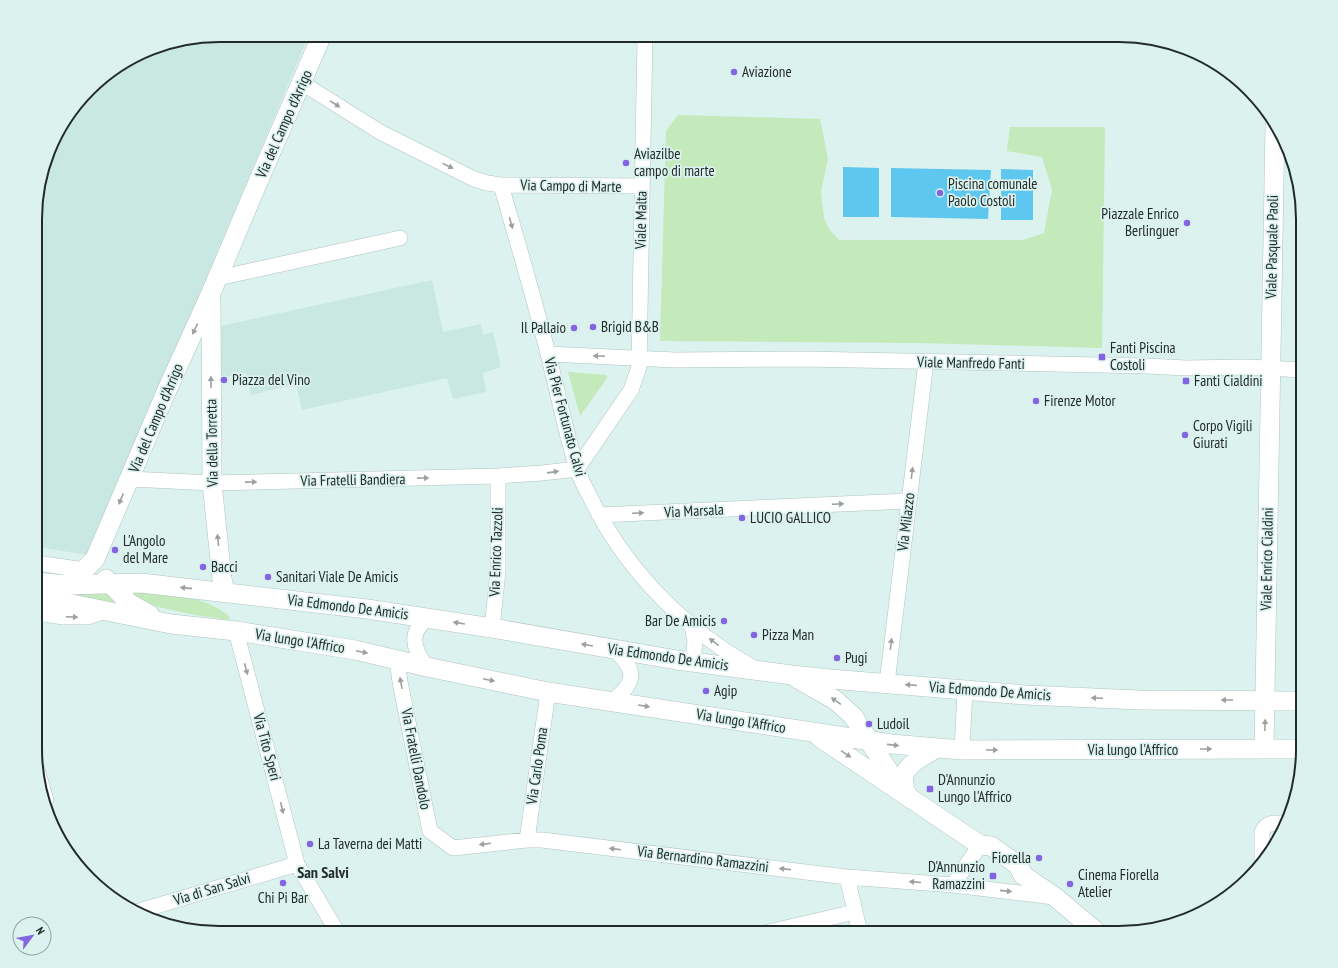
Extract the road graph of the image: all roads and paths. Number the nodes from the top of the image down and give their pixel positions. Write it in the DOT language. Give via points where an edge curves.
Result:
graph roads {
  1 [pos="319,42"];
  2 [pos="645,42"];
  3 [pos="302,83"];
  4 [pos="1275,135"];
  5 [pos="501,185"];
  6 [pos="642,186"];
  7 [pos="400,238"];
  8 [pos="214,286"];
  9 [pos="548,354"];
  10 [pos="638,358"];
  11 [pos="926,362"];
  12 [pos="1271,369"];
  13 [pos="1296,370"];
  14 [pos="577,469"];
  15 [pos="498,476"];
  16 [pos="130,479"];
  17 [pos="212,483"];
  18 [pos="908,501"];
  19 [pos="599,515"];
  20 [pos="42,562"];
  21 [pos="90,564"];
  22 [pos="42,583"];
  23 [pos="66,585"];
  24 [pos="110,585"];
  25 [pos="225,592"];
  26 [pos="42,598"];
  27 [pos="106,611"];
  28 [pos="42,614"];
  29 [pos="431,618"];
  30 [pos="171,624"];
  31 [pos="692,626"];
  32 [pos="492,628"];
  33 [pos="236,631"];
  34 [pos="614,649"];
  35 [pos="397,659"];
  36 [pos="693,661"];
  37 [pos="427,667"];
  38 [pos="759,670"];
  39 [pos="792,675"];
  40 [pos="887,683"];
  41 [pos="965,690"];
  42 [pos="548,692"];
  43 [pos="613,701"];
  44 [pos="1266,701"];
  45 [pos="1296,701"];
  46 [pos="813,733"];
  47 [pos="869,742"];
  48 [pos="1296,748"];
  49 [pos="935,749"];
  50 [pos="1264,749"];
  51 [pos="962,750"];
  52 [pos="907,795"];
  53 [pos="1280,823"];
  54 [pos="527,840"];
  55 [pos="980,845"];
  56 [pos="453,848"];
  57 [pos="1262,853"];
  58 [pos="292,865"];
  59 [pos="847,877"];
  60 [pos="954,886"];
  61 [pos="1055,897"];
  62 [pos="144,910"];
  63 [pos="855,912"];
  64 [pos="333,926"];
  65 [pos="794,926"];
  66 [pos="858,926"];
  67 [pos="1090,926"];
  1 -- 3 [label="street, Via del Campo d'Arrigo"];
  2 -- 6 [label="street, Viale Malta"];
  3 -- 5 [label="street, one-way" via="380,132 474,179 487,184"];
  3 -- 8 [label="street, Via del Campo d'Arrigo"];
  4 -- 12 [label="street, Viale Pasquale Paoli"];
  5 -- 6 [label="street, Via Campo di Marte"];
  5 -- 9 [label="street, Via Pier Fortunato Calvi, one-way"];
  6 -- 10 [label="street, Viale Malta"];
  7 -- 8 [label="street"];
  8 -- 16 [label="street, Via del Campo d'Arrigo, one-way"];
  17 -- 8 [label="street, Via della Torretta, one-way"];
  10 -- 9 [label="street, Viale Manfredo Fanti, one-way"];
  9 -- 14 [label="street, Via Pier Fortunato Calvi"];
  10 -- 11 [label="street, Viale Manfredo Fanti"];
  10 -- 14 [label="street, Viale Malta" via="639,368 631,390"];
  11 -- 12 [label="street, Viale Manfredo Fanti"];
  18 -- 11 [label="street, Via Milazzo, one-way"];
  12 -- 13 [label="street, Viale Manfredo Fanti"];
  12 -- 44 [label="street, Viale Enrico Cialdini"];
  15 -- 14 [label="street, Via Fratelli Bandiera, one-way"];
  14 -- 19 [label="street, Via Pier Fortunato Calvi"];
  17 -- 15 [label="street, Via Fratelli Bandiera, one-way"];
  15 -- 32 [label="street, Via Enrico Tazzoli" via="498,571"];
  16 -- 17 [label="street, Via Fratelli Bandiera"];
  16 -- 21 [label="street, Via del Campo d'Arrigo, one-way"];
  25 -- 17 [label="street, Via della Torretta, one-way"];
  19 -- 18 [label="street, Via Marsala, one-way"];
  40 -- 18 [label="street, Via Milazzo, one-way"];
  19 -- 31 [label="street, Via Pier Fortunato Calvi" via="640,574 664,601"];
  20 -- 21 [label="street"];
  21 -- 23 [label="street, Via del Campo d'Arrigo"];
  21 -- 24 [label="street" via="101,572"];
  22 -- 23 [label="street, Via Edmondo De Amicis"];
  23 -- 24 [label="street, Via Edmondo De Amicis"];
  25 -- 24 [label="street, Via Edmondo De Amicis, one-way" via="141,584"];
  24 -- 30 [label="street, Via lungo l'Affrico" via="136,608"];
  25 -- 29 [label="street, Via Edmondo De Amicis"];
  26 -- 27 [label="street, Via lungo l'Affrico"];
  28 -- 27 [label="street, Via lungo l'Affrico, one-way" via="77,618"];
  27 -- 30 [label="street, Via lungo l'Affrico"];
  32 -- 29 [label="street, Via Edmondo De Amicis, one-way"];
  29 -- 37 [label="street" via="419,625 414,641"];
  30 -- 33 [label="street, Via lungo l'Affrico"];
  31 -- 36 [label="street" via="695,642"];
  38 -- 31 [label="street, Via Pier Fortunato Calvi, one-way" via="732,656"];
  34 -- 32 [label="street, Via Edmondo De Amicis, one-way"];
  33 -- 35 [label="street, Via lungo l'Affrico, one-way"];
  33 -- 58 [label="street, Via Tito Speri, one-way"];
  34 -- 36 [label="street, Via Edmondo De Amicis"];
  34 -- 43 [label="street" via="626,662 631,673 630,684"];
  35 -- 37 [label="street, Via lungo l'Affrico"];
  56 -- 35 [label="street, Via Fratelli Dandolo, one-way" via="430,831"];
  36 -- 38 [label="street, Via Edmondo De Amicis"];
  37 -- 42 [label="street, Via lungo l'Affrico, one-way"];
  38 -- 39 [label="street, Via Edmondo De Amicis"];
  39 -- 40 [label="street, Via Edmondo De Amicis"];
  47 -- 39 [label="street, one-way" via="860,726 842,705"];
  41 -- 40 [label="street, Via Edmondo De Amicis, one-way"];
  44 -- 41 [label="street, Via Edmondo De Amicis, one-way" via="1139,700"];
  41 -- 51 [label="street"];
  42 -- 43 [label="street, Via lungo l'Affrico"];
  42 -- 54 [label="street, Via Carlo Poma"];
  43 -- 46 [label="street, Via lungo l'Affrico, one-way"];
  44 -- 45 [label="street, Via Edmondo De Amicis"];
  50 -- 44 [label="street, Viale Enrico Cialdini, one-way"];
  46 -- 47 [label="street, Via lungo l'Affrico"];
  46 -- 52 [label="street, one-way"];
  47 -- 49 [label="street, Via lungo l'Affrico, one-way"];
  47 -- 52 [label="street" via="889,774"];
  48 -- 50 [label="street, Via lungo l'Affrico"];
  49 -- 51 [label="street, Via lungo l'Affrico"];
  49 -- 52 [label="street" via="905,772 903,780"];
  51 -- 50 [label="street, Via lungo l'Affrico, one-way"];
  52 -- 55 [label="street"];
  53 -- 57 [label="street" via="1268,824 1263,828"];
  54 -- 56 [label="street, Via Bernardino Ramazzini, one-way"];
  59 -- 54 [label="street, Via Bernardino Ramazzini, one-way"];
  55 -- 60 [label="street"];
  55 -- 61 [label="street" via="984,854 1012,874 1023,874"];
  58 -- 62 [label="street, Via di San Salvi"];
  58 -- 64 [label="street, Via Tito Speri"];
  60 -- 59 [label="street, Via Bernardino Ramazzini, one-way"];
  59 -- 63 [label="street"];
  60 -- 61 [label="street, Via Bernardino Ramazzini, one-way"];
  61 -- 67 [label="street"];
  63 -- 65 [label="street"];
  63 -- 66 [label="street"];
}
